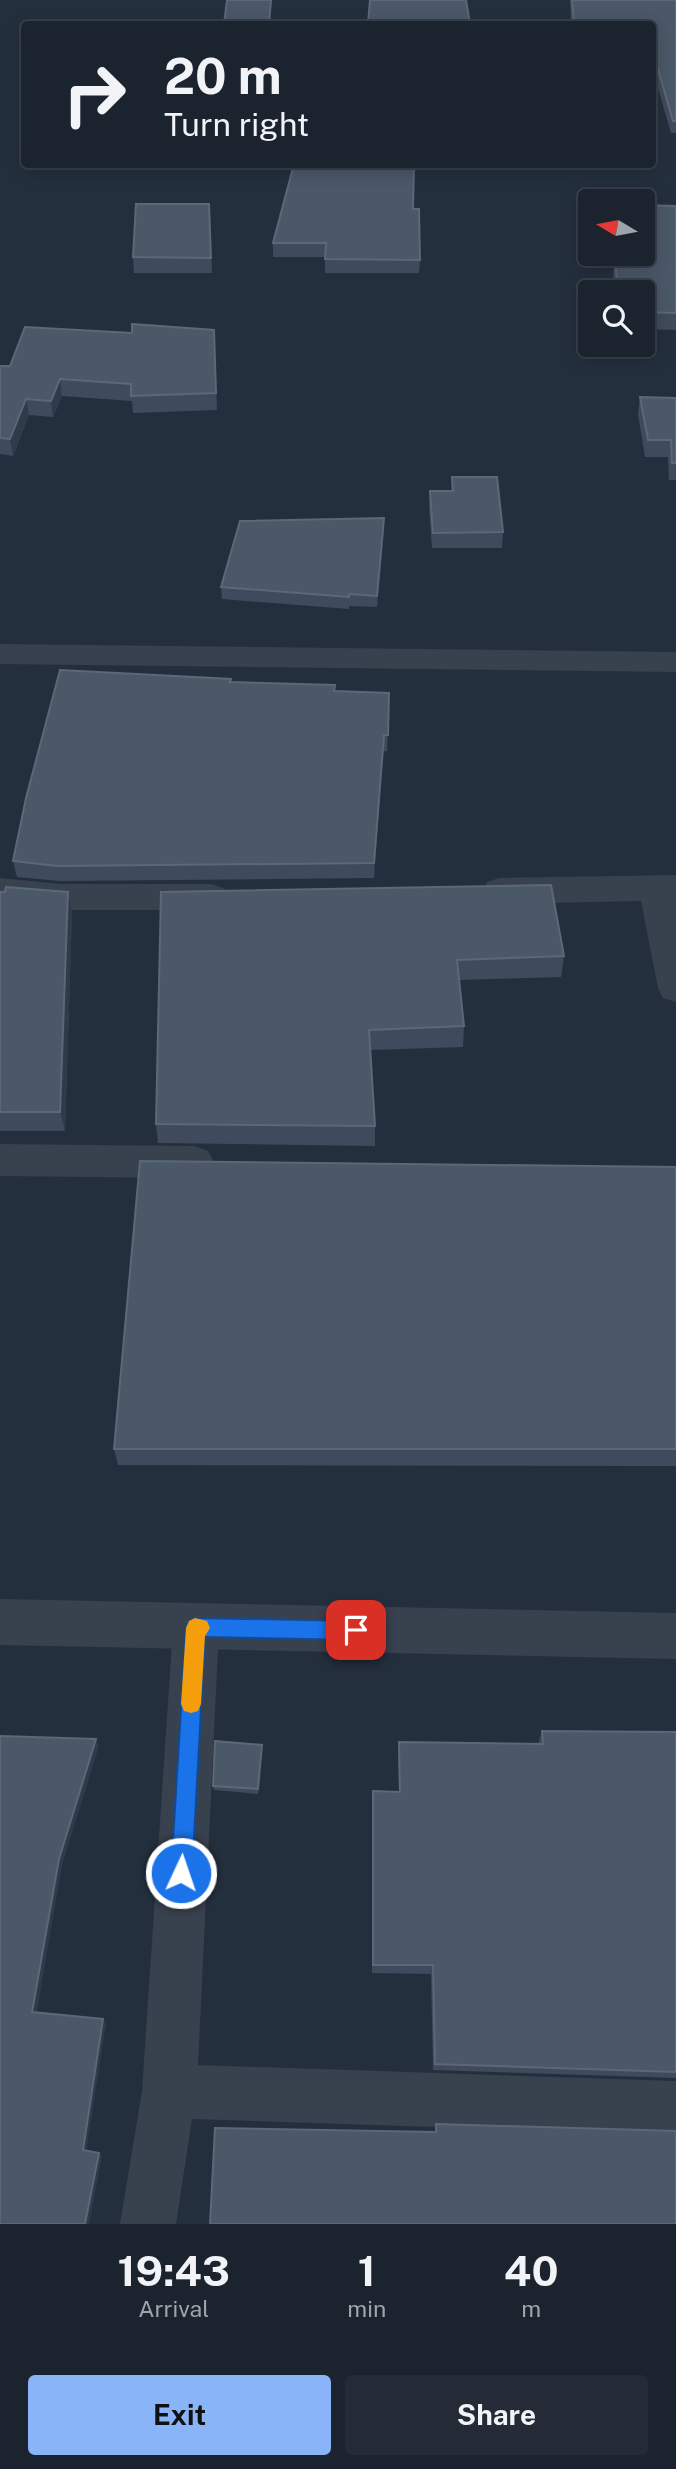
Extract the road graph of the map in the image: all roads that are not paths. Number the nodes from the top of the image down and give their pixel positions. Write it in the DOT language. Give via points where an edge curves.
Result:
graph roads {
  1 [pos="0,654"];
  2 [pos="676,662"];
  3 [pos="666,888"];
  4 [pos="0,891"];
  5 [pos="461,892"];
  6 [pos="237,897"];
  7 [pos="676,988"];
  8 [pos="0,1160"];
  9 [pos="229,1163"];
  10 [pos="0,1622"];
  11 [pos="195,1628"];
  12 [pos="676,1636"];
  13 [pos="169,2091"];
  14 [pos="676,2108"];
  15 [pos="148,2224"];
  1 -- 2 [label="street"];
  3 -- 5 [label="street"];
  3 -- 7 [label="street"];
  4 -- 6 [label="street" via="60,897"];
  8 -- 9 [label="street"];
  10 -- 11 [label="street"];
  11 -- 12 [label="street"];
  11 -- 13 [label="street"];
  13 -- 14 [label="street"];
  13 -- 15 [label="street"];
}
